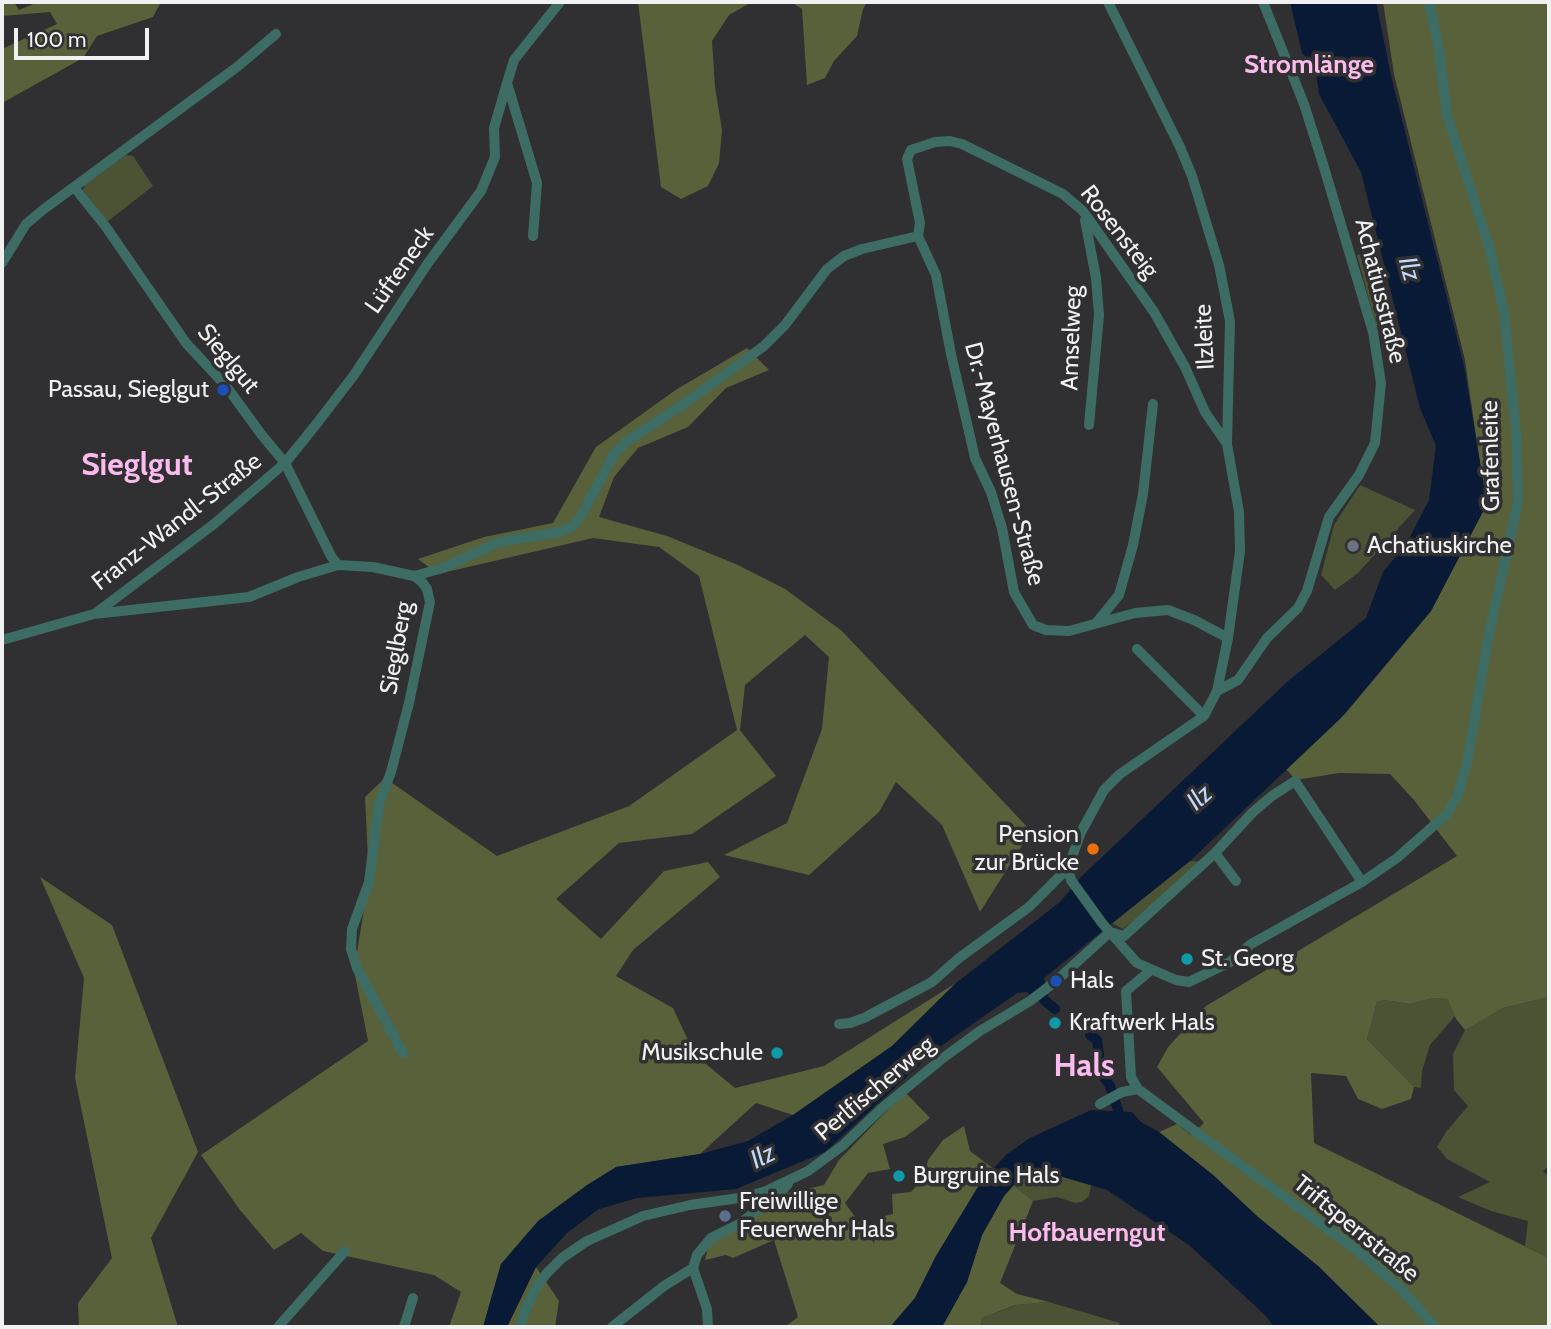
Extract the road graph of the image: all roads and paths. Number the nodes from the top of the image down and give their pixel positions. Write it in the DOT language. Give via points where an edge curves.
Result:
graph roads {
  1 [pos="560,2"];
  2 [pos="1108,2"];
  3 [pos="1263,2"];
  4 [pos="1429,2"];
  5 [pos="276,34"];
  6 [pos="507,83"];
  7 [pos="74,187"];
  8 [pos="1083,211"];
  9 [pos="533,236"];
  10 [pos="918,236"];
  11 [pos="2,263"];
  12 [pos="1153,404"];
  13 [pos="1089,425"];
  14 [pos="1227,444"];
  15 [pos="285,463"];
  16 [pos="338,565"];
  17 [pos="414,576"];
  18 [pos="94,614"];
  19 [pos="1097,622"];
  20 [pos="1228,639"];
  21 [pos="2,640"];
  22 [pos="1137,649"];
  23 [pos="1217,691"];
  24 [pos="1203,716"];
  25 [pos="1216,853"];
  26 [pos="1068,868"];
  27 [pos="1236,881"];
  28 [pos="1362,882"];
  29 [pos="1110,932"];
  30 [pos="1151,970"];
  31 [pos="839,1024"];
  32 [pos="403,1054"];
  33 [pos="1138,1088"];
  34 [pos="1104,1101"];
  35 [pos="795,1177"];
  36 [pos="345,1251"];
  37 [pos="693,1268"];
  38 [pos="413,1298"];
  39 [pos="278,1327"];
  40 [pos="404,1327"];
  41 [pos="520,1327"];
  42 [pos="612,1327"];
  43 [pos="708,1327"];
  44 [pos="1435,1327"];
  1 -- 6 [label="street, Lüfteneck" via="514,60"];
  2 -- 14 [label="street, Ilzleite" via="1180,147 1219,265 1230,321"];
  3 -- 23 [label="street, Achatiusstraße" via="1304,104 1373,332 1381,383 1376,443 1329,517 1298,608 1267,638 1238,680"];
  4 -- 28 [label="street, Grafenleite" via="1447,115 1490,250 1504,312 1518,502 1457,797 1437,823"];
  5 -- 7 [label="street"];
  6 -- 9 [label="street" via="537,183"];
  6 -- 15 [label="street, Lüfteneck" via="494,128 495,157 481,191 354,375"];
  7 -- 11 [label="street" via="26,224"];
  7 -- 15 [label="street, Sieglgut" via="186,343"];
  8 -- 10 [label="street, Rosensteig" via="1063,194 973,149 950,141 935,142 911,150 907,159 920,223"];
  8 -- 13 [label="street, Amselweg" via="1099,315"];
  8 -- 14 [label="street, Rosensteig" via="1154,312 1205,412"];
  10 -- 17 [label="street" via="862,249 827,269 764,346 614,454 573,526 559,533 499,542"];
  10 -- 19 [label="street, Dr.-Mayerhausen-Straße" via="936,275 975,458 1002,528 1014,592 1032,625 1046,631 1069,631"];
  12 -- 19 [label="street" via="1133,545 1119,595"];
  14 -- 20 [label="street, Ilzleite" via="1241,532"];
  15 -- 16 [label="street, Sieglgut"];
  15 -- 18 [label="street, Franz-Wandl-Straße" via="214,524"];
  16 -- 17 [label="street, Sieglberg"];
  16 -- 18 [label="street, Sieglberg" via="249,597"];
  17 -- 32 [label="street, Sieglberg" via="428,589 430,602 409,703 379,804 369,882 352,929 351,949"];
  18 -- 21 [label="street, Sieglberg"];
  19 -- 20 [label="street, Dr.-Mayerhausen-Straße" via="1168,610"];
  20 -- 23 [label="street, Ilzleite"];
  22 -- 24 [label="street"];
  23 -- 24 [label="street"];
  24 -- 26 [label="street" via="1104,790"];
  25 -- 27 [label="street"];
  25 -- 28 [label="street" via="1253,812 1295,781"];
  25 -- 29 [label="street" via="1124,936"];
  26 -- 29 [label="street" via="1071,880"];
  26 -- 31 [label="street" via="1029,907 932,982 864,1018"];
  28 -- 30 [label="street, Grafenleite" via="1189,982"];
  29 -- 30 [label="street" via="1138,964"];
  29 -- 35 [label="street, Perlfischerweg" via="1048,987 943,1058 842,1146"];
  30 -- 33 [label="street" via="1126,990 1131,1077"];
  33 -- 34 [label="street"];
  33 -- 44 [label="street, Triftsperrstraße" via="1359,1252"];
  35 -- 37 [label="street" via="739,1224 711,1238"];
  35 -- 41 [label="street, Perlfischerweg" via="756,1194 643,1216 605,1231 547,1273 524,1311"];
  36 -- 39 [label="street"];
  37 -- 42 [label="street"];
  37 -- 43 [label="street"];
  38 -- 40 [label="street"];
}
